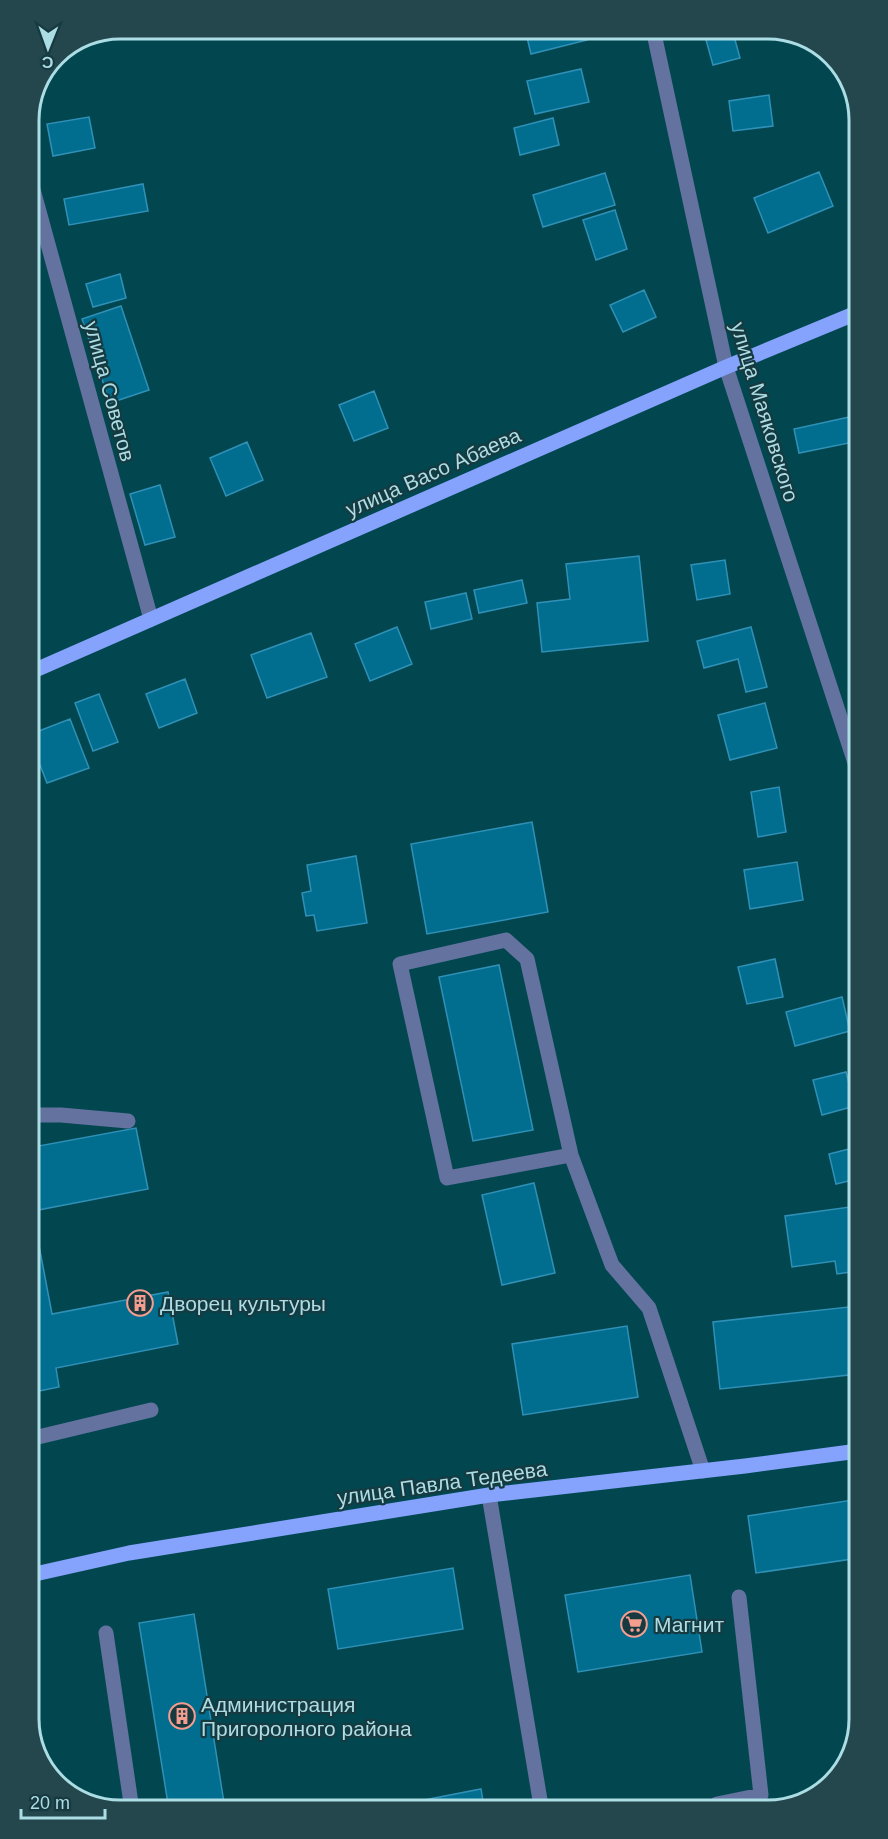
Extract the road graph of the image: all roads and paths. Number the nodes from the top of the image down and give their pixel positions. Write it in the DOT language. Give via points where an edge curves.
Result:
graph roads {
  1 [pos="655,39"];
  2 [pos="39,211"];
  3 [pos="849,316"];
  4 [pos="726,367"];
  5 [pos="151,619"];
  6 [pos="39,668"];
  7 [pos="849,747"];
  8 [pos="39,1115"];
  9 [pos="128,1121"];
  10 [pos="571,1155"];
  11 [pos="151,1410"];
  12 [pos="39,1437"];
  13 [pos="849,1452"];
  14 [pos="703,1471"];
  15 [pos="489,1495"];
  16 [pos="39,1573"];
  17 [pos="739,1597"];
  18 [pos="106,1633"];
  19 [pos="131,1800"];
  20 [pos="540,1800"];
  21 [pos="737,1800"];
  1 -- 4 [label="street, улица Маяковского"];
  2 -- 5 [label="street, улица Советов"];
  3 -- 4 [label="main road, улица Васо Абаева"];
  4 -- 5 [label="main road, улица Васо Абаева"];
  4 -- 7 [label="street, улица Маяковского"];
  5 -- 6 [label="main road, улица Васо Абаева"];
  8 -- 9 [label="street"];
  10 -- 10 [label="street" via="527,958 506,940 400,964 447,1179"];
  10 -- 14 [label="street" via="612,1265 649,1308"];
  11 -- 12 [label="street"];
  13 -- 14 [label="main road, улица Павла Тедеева"];
  14 -- 15 [label="main road, улица Павла Тедеева"];
  15 -- 16 [label="main road, улица Павла Тедеева" via="129,1553"];
  15 -- 20 [label="street"];
  17 -- 21 [label="street" via="761,1795"];
  18 -- 19 [label="street"];
}
